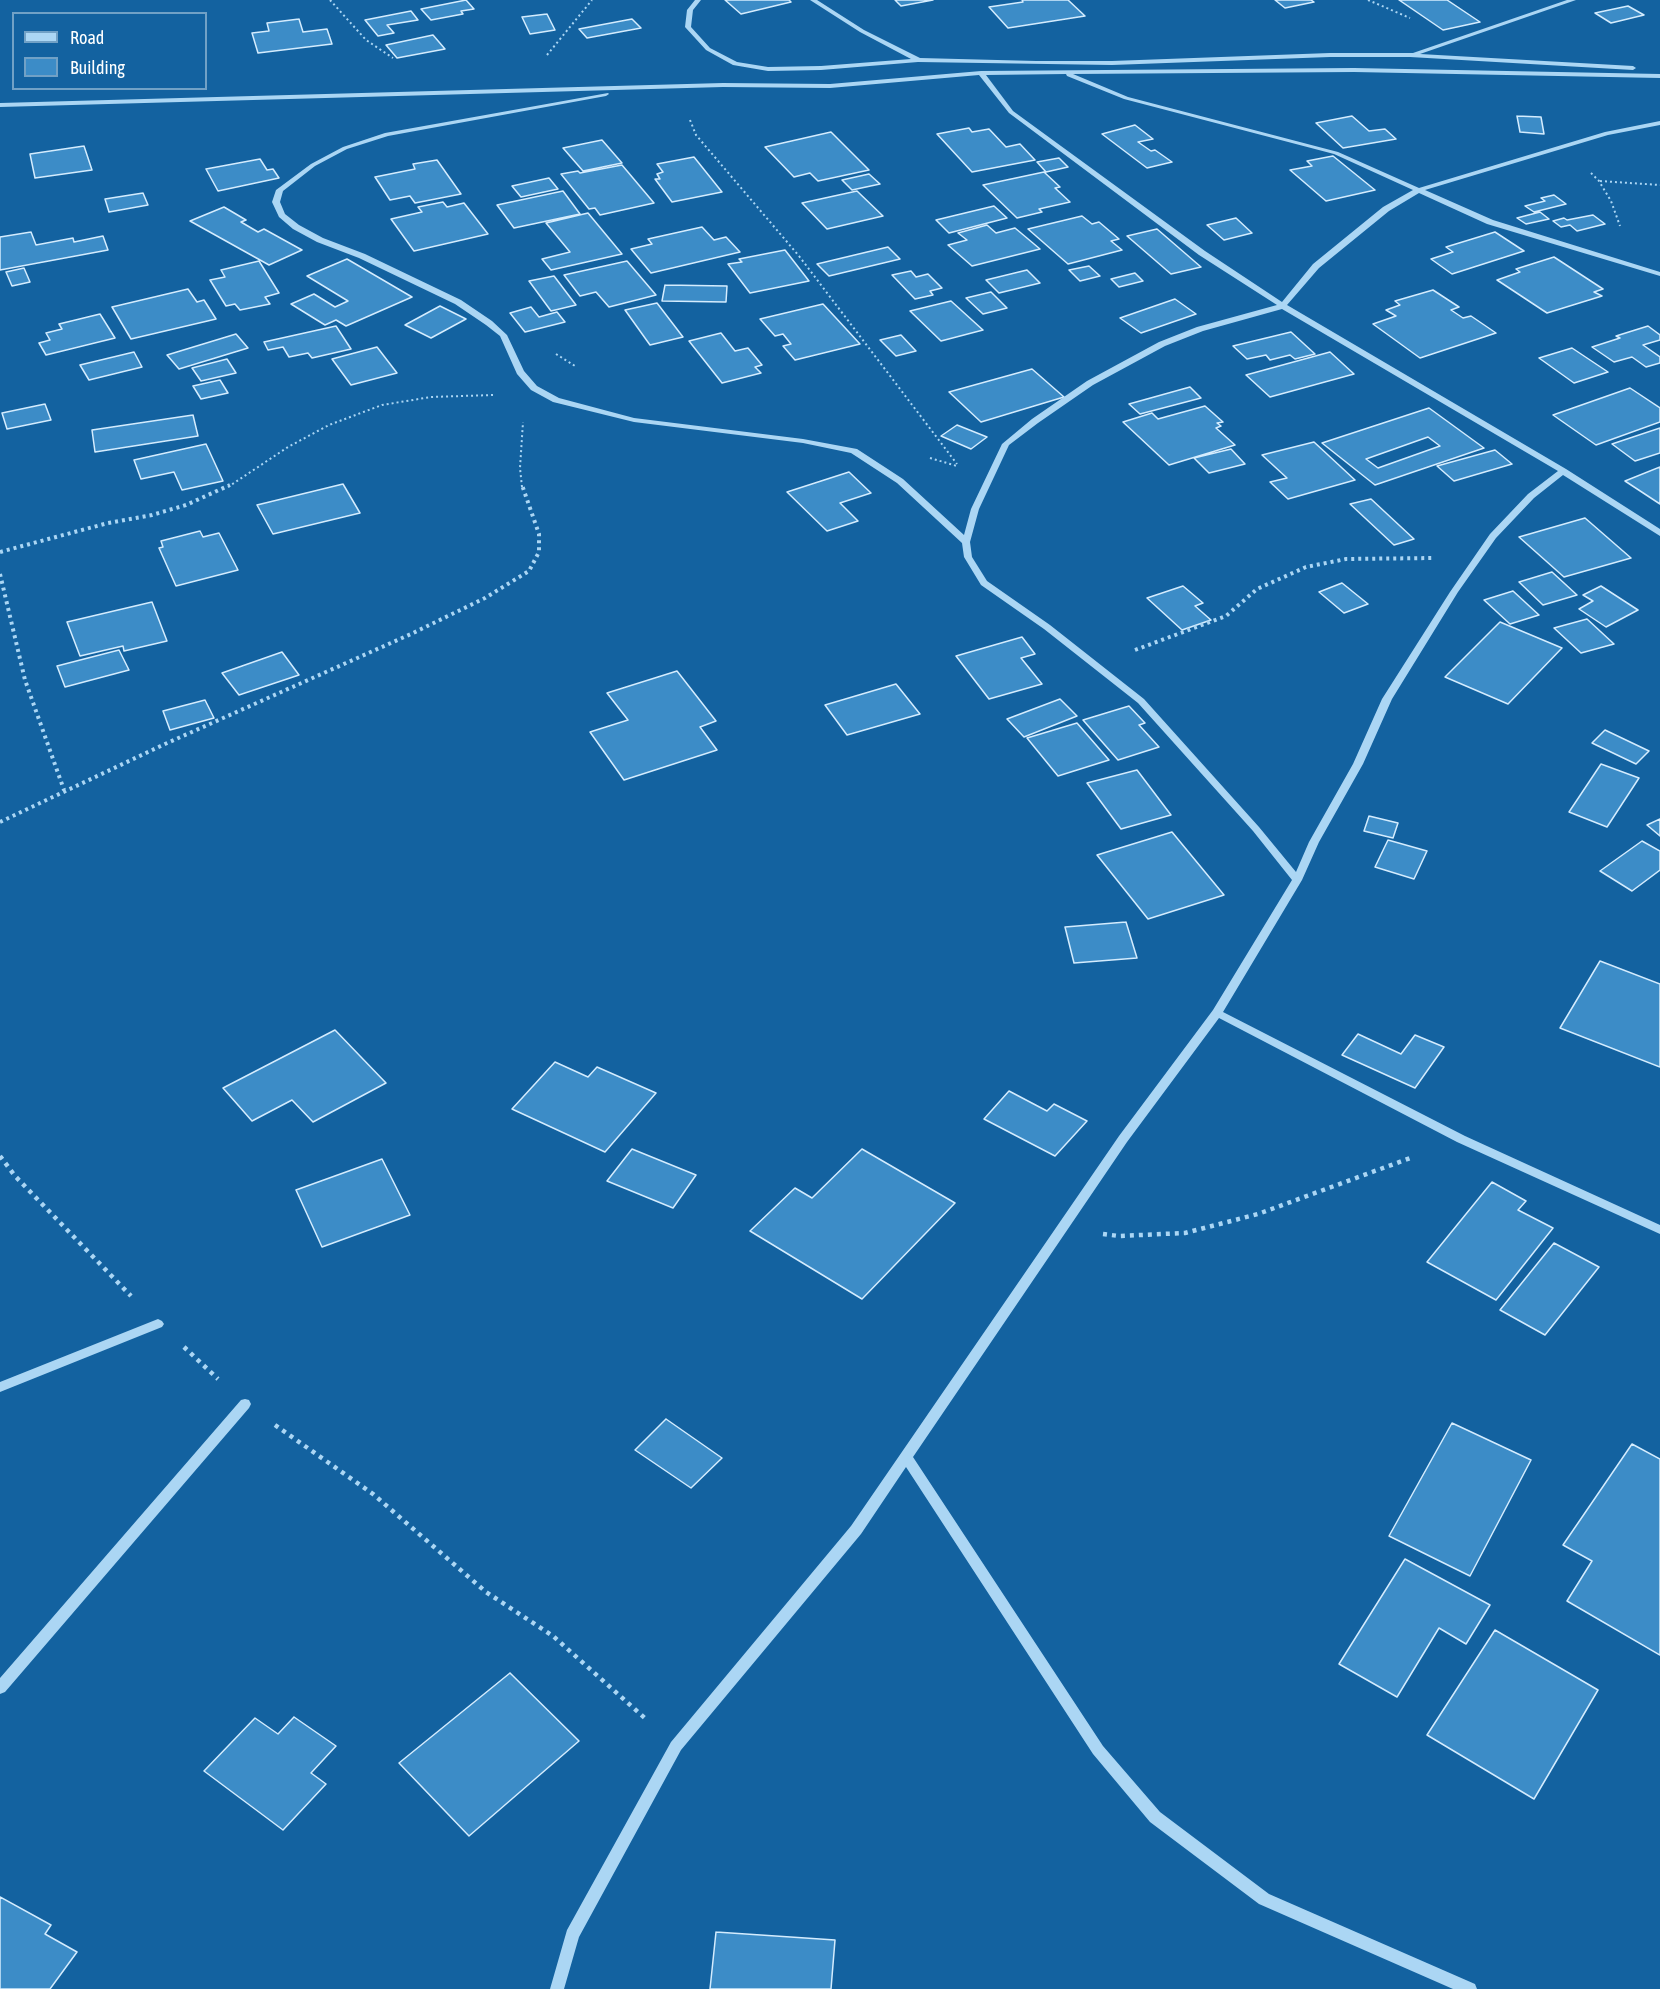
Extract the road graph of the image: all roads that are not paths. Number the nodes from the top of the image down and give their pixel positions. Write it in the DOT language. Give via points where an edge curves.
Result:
graph roads {
  1 [pos="698,0"];
  2 [pos="813,0"];
  3 [pos="1573,0"];
  4 [pos="1410,55"];
  5 [pos="918,60"];
  6 [pos="1660,70"];
  7 [pos="981,73"];
  8 [pos="1063,73"];
  9 [pos="1660,76"];
  10 [pos="641,87"];
  11 [pos="0,105"];
  12 [pos="1660,123"];
  13 [pos="1419,190"];
  14 [pos="1660,274"];
  15 [pos="1282,306"];
  16 [pos="1563,471"];
  17 [pos="1660,533"];
  18 [pos="966,542"];
  19 [pos="1297,880"];
  20 [pos="1217,1013"];
  21 [pos="1660,1230"];
  22 [pos="158,1324"];
  23 [pos="0,1387"];
  24 [pos="245,1404"];
  25 [pos="905,1456"];
  26 [pos="0,1688"];
  27 [pos="556,1989"];
  28 [pos="1470,1989"];
  1 -- 5 [label="street" via="690,10 688,27 708,49 735,64 768,69 821,68"];
  2 -- 5 [label="street" via="862,32"];
  3 -- 4 [label="street"];
  4 -- 5 [label="street" via="1069,63"];
  4 -- 6 [label="street"];
  7 -- 8 [label="street"];
  7 -- 10 [label="street" via="830,86"];
  7 -- 15 [label="street" via="1011,112 1202,253"];
  8 -- 9 [label="street" via="1354,70"];
  8 -- 13 [label="street" via="1126,98 1336,153"];
  10 -- 11 [label="street"];
  10 -- 18 [label="street" via="387,134 345,148 313,165 280,190 276,202 282,215 296,227 458,302 489,323 503,335 520,372 534,388 556,400 633,420 854,451 900,482"];
  12 -- 13 [label="street" via="1607,133"];
  13 -- 14 [label="street" via="1521,233"];
  13 -- 15 [label="street" via="1386,209 1316,266"];
  15 -- 16 [label="street"];
  15 -- 18 [label="street" via="1162,344 1098,378 1035,421 1006,444 975,509"];
  16 -- 17 [label="street"];
  16 -- 19 [label="street" via="1532,496 1493,536 1476,560 1387,699"];
  18 -- 19 [label="street" via="968,557 984,583 1141,701"];
  19 -- 20 [label="street"];
  20 -- 21 [label="street" via="1461,1139"];
  20 -- 25 [label="street" via="1123,1139"];
  22 -- 23 [label="street"];
  24 -- 26 [label="street"];
  25 -- 27 [label="street" via="856,1530 676,1746 572,1935"];
  25 -- 28 [label="street" via="1098,1750 1155,1817 1264,1899"];
}
